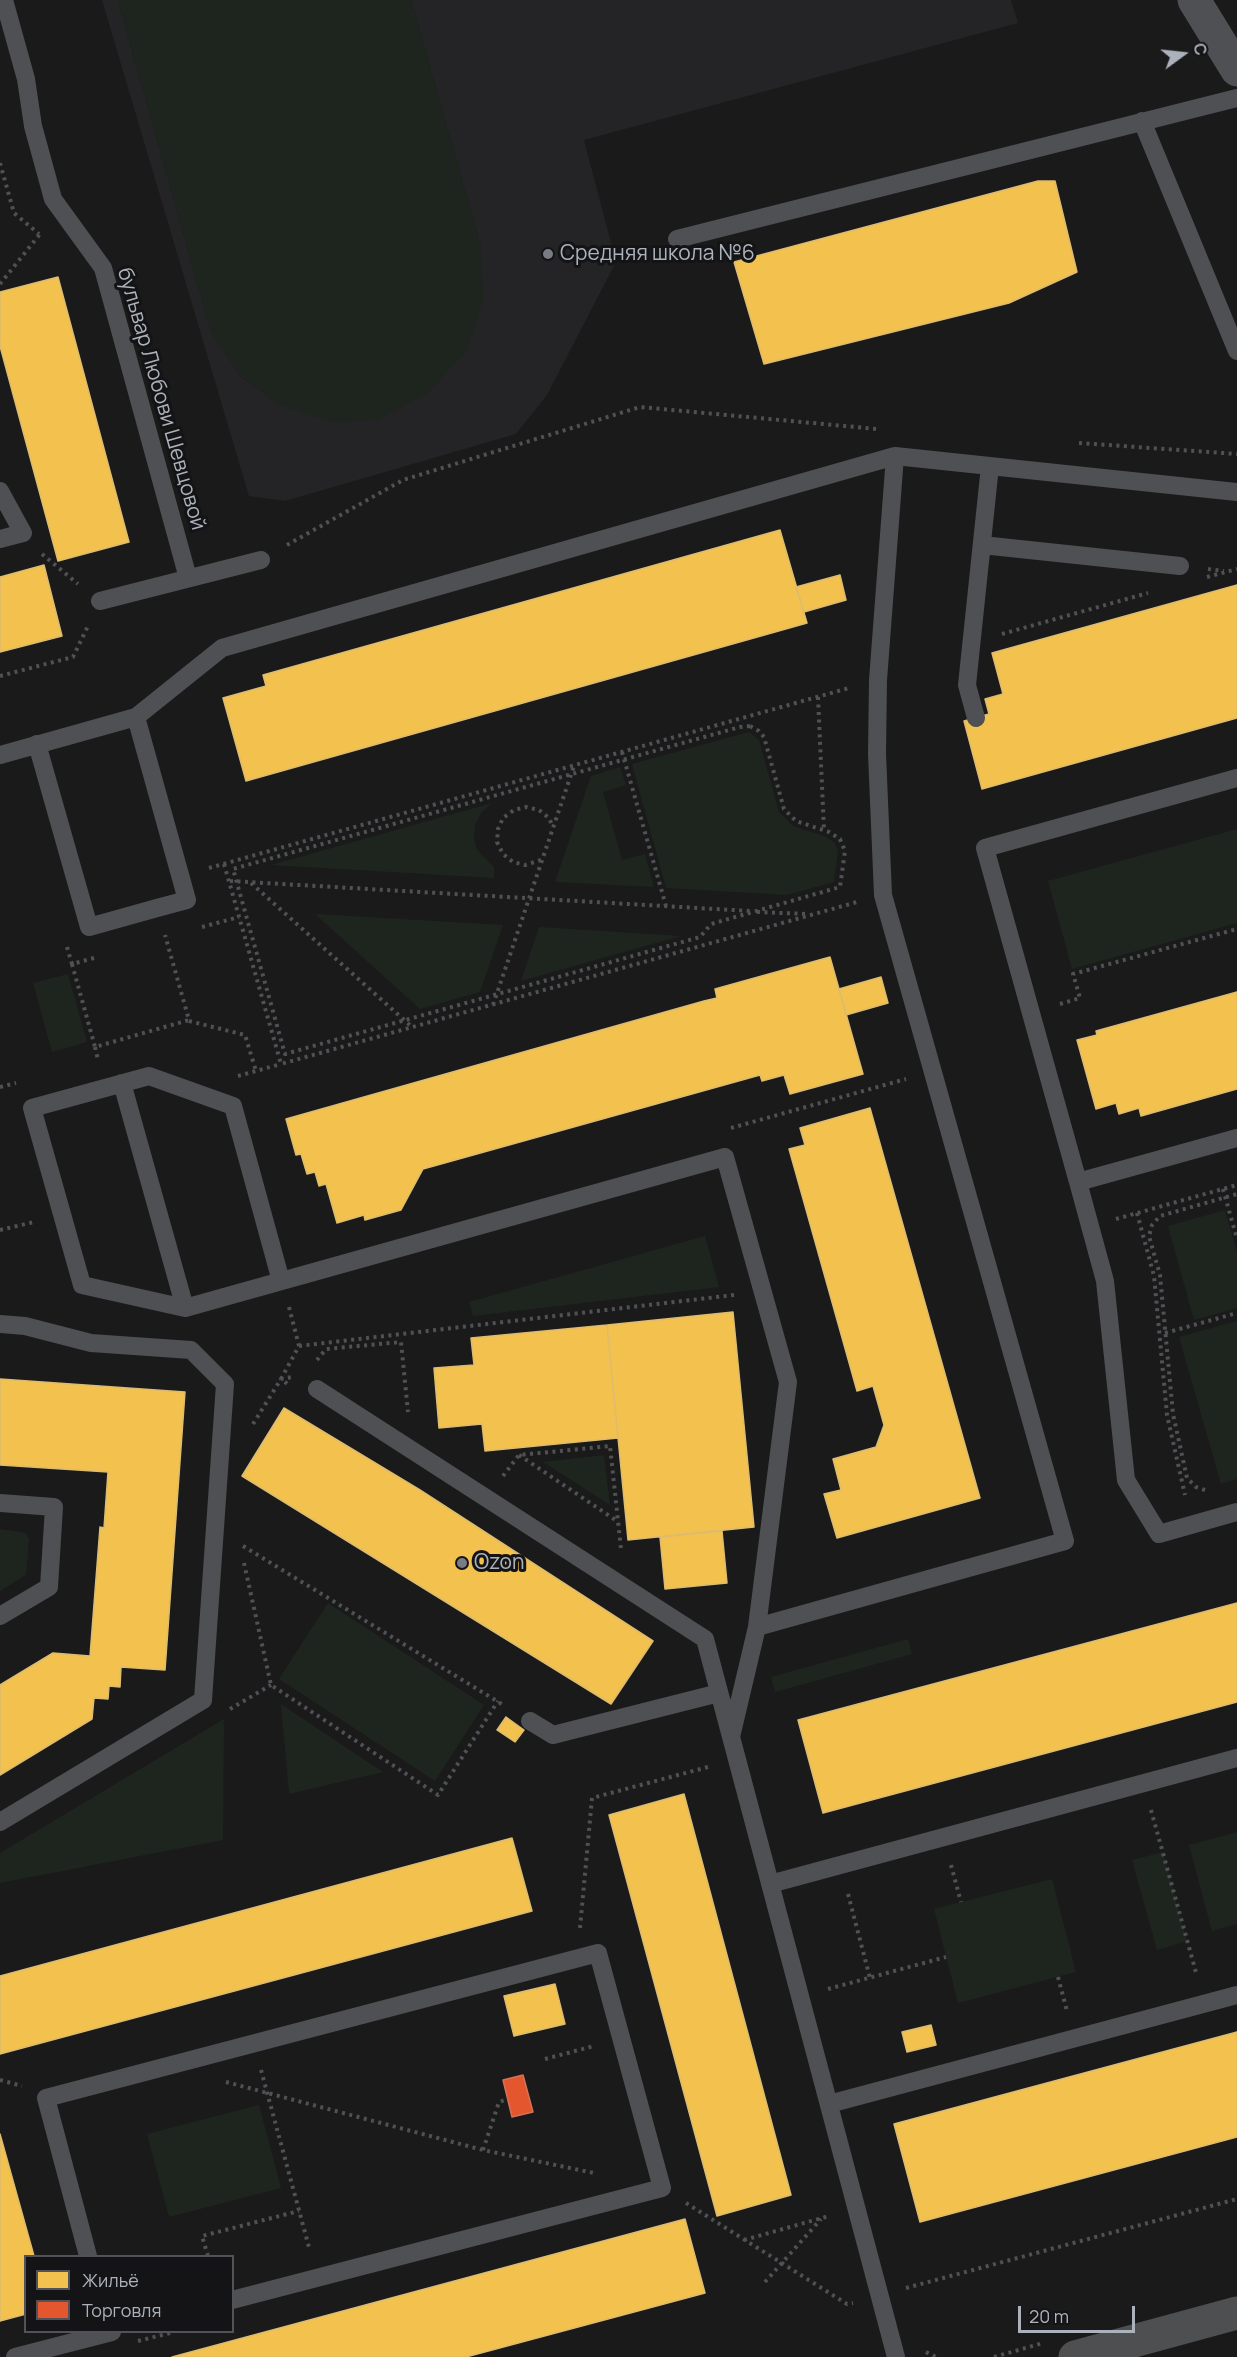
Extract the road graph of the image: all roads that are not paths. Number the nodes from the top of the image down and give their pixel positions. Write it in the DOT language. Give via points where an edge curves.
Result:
graph roads {
  1 [pos="4,0"];
  2 [pos="1194,0"];
  3 [pos="1237,70"];
  4 [pos="1237,98"];
  5 [pos="1142,121"];
  6 [pos="677,239"];
  7 [pos="1237,351"];
  8 [pos="895,456"];
  9 [pos="990,466"];
  10 [pos="0,491"];
  11 [pos="1237,492"];
  12 [pos="0,539"];
  13 [pos="982,545"];
  14 [pos="261,560"];
  15 [pos="1180,566"];
  16 [pos="188,578"];
  17 [pos="100,601"];
  18 [pos="136,717"];
  19 [pos="976,718"];
  20 [pos="37,744"];
  21 [pos="0,755"];
  22 [pos="1237,778"];
  23 [pos="122,1083"];
  24 [pos="1237,1138"];
  25 [pos="1078,1182"];
  26 [pos="282,1281"];
  27 [pos="185,1308"];
  28 [pos="0,1324"];
  29 [pos="316,1389"];
  30 [pos="0,1503"];
  31 [pos="1237,1512"];
  32 [pos="0,1616"];
  33 [pos="757,1627"];
  34 [pos="719,1693"];
  35 [pos="530,1721"];
  36 [pos="731,1737"];
  37 [pos="1237,1758"];
  38 [pos="0,1822"];
  39 [pos="770,1884"];
  40 [pos="1237,1995"];
  41 [pos="829,2104"];
  42 [pos="88,2255"];
  43 [pos="234,2299"];
  44 [pos="1237,2313"];
  45 [pos="105,2333"];
  46 [pos="15,2357"];
  47 [pos="896,2357"];
  48 [pos="1075,2357"];
  1 -- 16 [label="lane, бульвар Любови Шевцовой" via="53,199 103,268"];
  2 -- 3 [label="street"];
  4 -- 5 [label="lane"];
  5 -- 6 [label="lane"];
  5 -- 7 [label="lane"];
  8 -- 9 [label="lane"];
  8 -- 18 [label="lane" via="222,648"];
  8 -- 33 [label="lane" via="878,680 884,895 1065,1541"];
  9 -- 11 [label="lane"];
  9 -- 13 [label="lane"];
  10 -- 12 [label="lane" via="23,533"];
  13 -- 15 [label="lane"];
  13 -- 19 [label="lane" via="968,685"];
  14 -- 16 [label="lane"];
  16 -- 17 [label="lane"];
  18 -- 20 [label="lane"];
  18 -- 20 [label="lane" via="187,900 89,927"];
  20 -- 21 [label="lane"];
  22 -- 25 [label="lane" via="985,848"];
  23 -- 26 [label="lane" via="149,1076 233,1106"];
  23 -- 27 [label="lane"];
  23 -- 27 [label="lane" via="32,1108 47,1162 82,1285"];
  24 -- 25 [label="lane"];
  25 -- 31 [label="lane" via="1106,1281 1126,1479 1158,1534"];
  26 -- 27 [label="lane"];
  26 -- 33 [label="lane" via="725,1157 788,1382"];
  28 -- 38 [label="lane" via="25,1326 91,1343 191,1350 225,1384 203,1700"];
  29 -- 34 [label="lane" via="705,1639"];
  30 -- 32 [label="lane" via="54,1508 49,1587"];
  33 -- 36 [label="lane"];
  34 -- 35 [label="lane" via="554,1735"];
  34 -- 36 [label="lane"];
  36 -- 39 [label="lane"];
  37 -- 39 [label="lane"];
  39 -- 41 [label="lane"];
  40 -- 41 [label="lane"];
  41 -- 47 [label="lane"];
  42 -- 43 [label="lane" via="46,2098 598,1953 662,2188"];
  44 -- 48 [label="main road"];
  45 -- 46 [label="lane"];
}
